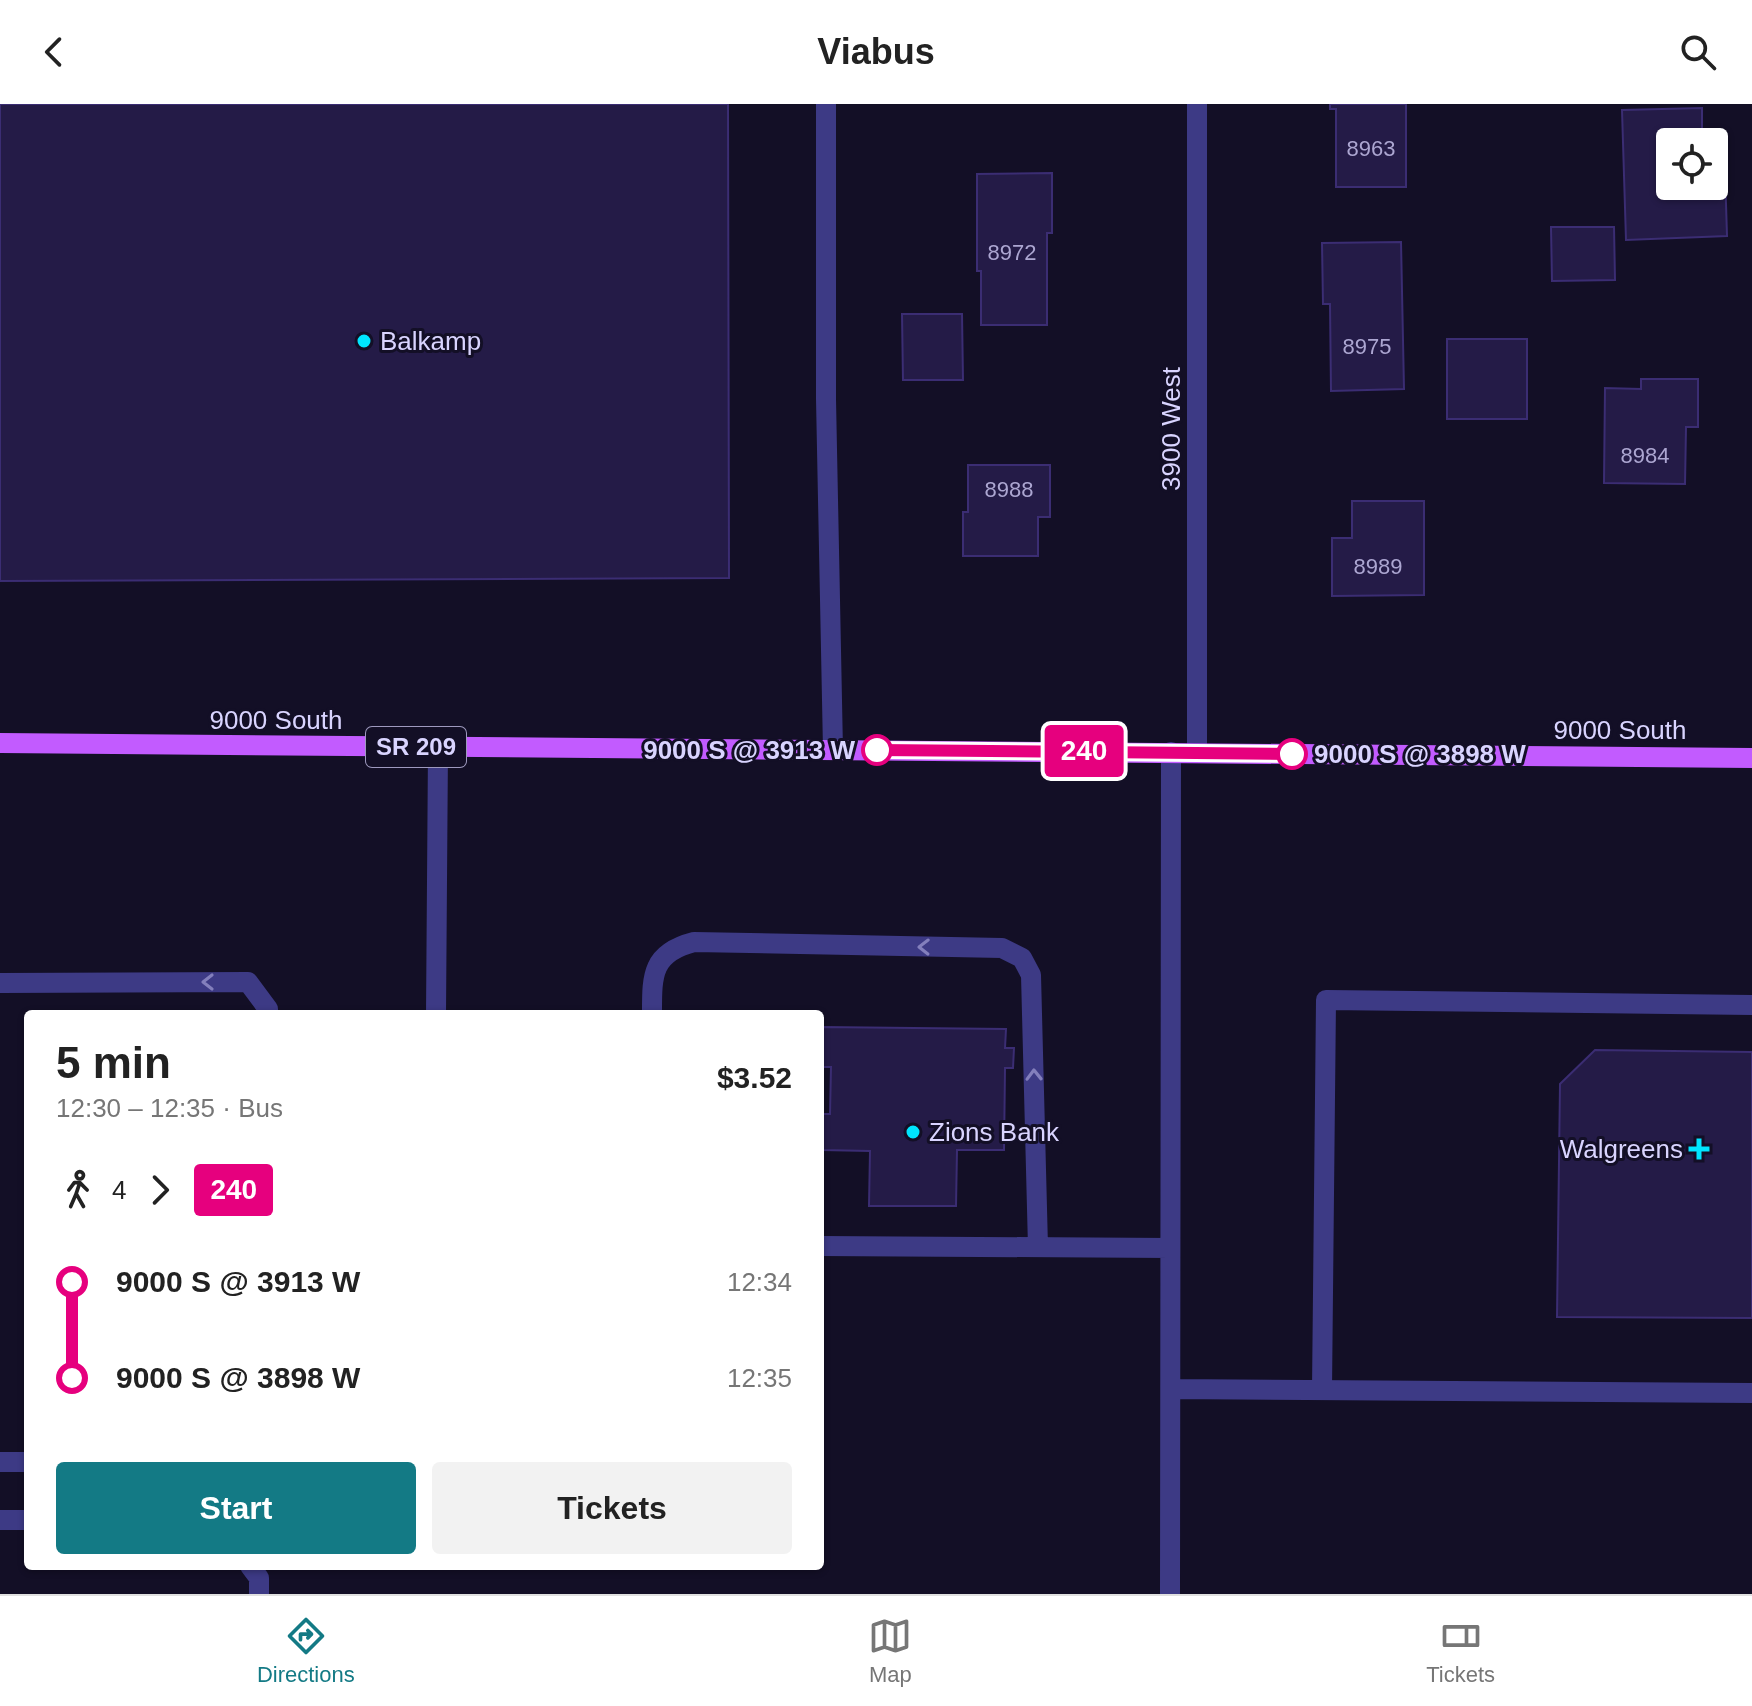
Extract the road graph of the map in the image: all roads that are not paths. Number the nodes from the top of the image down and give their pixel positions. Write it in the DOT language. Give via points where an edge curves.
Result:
graph roads {
  1 [pos="826,104"];
  2 [pos="1197,104"];
  3 [pos="0,743"];
  4 [pos="438,747"];
  5 [pos="833,750"];
  6 [pos="1171,752"];
  7 [pos="1197,753"];
  8 [pos="1752,758"];
  9 [pos="0,983"];
  10 [pos="1752,1005"];
  11 [pos="268,1010"];
  12 [pos="436,1010"];
  13 [pos="652,1010"];
  14 [pos="824,1246"];
  15 [pos="1038,1247"];
  16 [pos="1170,1248"];
  17 [pos="1171,1389"];
  18 [pos="1322,1390"];
  19 [pos="1752,1393"];
  20 [pos="0,1462"];
  21 [pos="24,1462"];
  22 [pos="0,1520"];
  23 [pos="24,1520"];
  24 [pos="253,1570"];
  25 [pos="259,1594"];
  26 [pos="1170,1594"];
  1 -- 5 [label="street"];
  2 -- 7 [label="street, 3900 West"];
  3 -- 4 [label="main road, 9000 South / SR 209"];
  4 -- 5 [label="main road, 9000 South / SR 209"];
  4 -- 12 [label="street"];
  5 -- 6 [label="main road, 9000 South / SR 209"];
  6 -- 7 [label="main road, 9000 South / SR 209"];
  6 -- 16 [label="street"];
  7 -- 8 [label="main road, 9000 South / SR 209"];
  11 -- 9 [label="street, one-way" via="248,982"];
  10 -- 18 [label="street" via="1326,1000"];
  15 -- 13 [label="street, one-way" via="1031,975 1022,958 1002,948 694,942 658,962"];
  14 -- 15 [label="street"];
  15 -- 16 [label="street"];
  16 -- 17 [label="street"];
  17 -- 18 [label="street"];
  17 -- 26 [label="street"];
  18 -- 19 [label="street"];
  20 -- 21 [label="street"];
  22 -- 23 [label="street"];
  24 -- 25 [label="street"];
}
